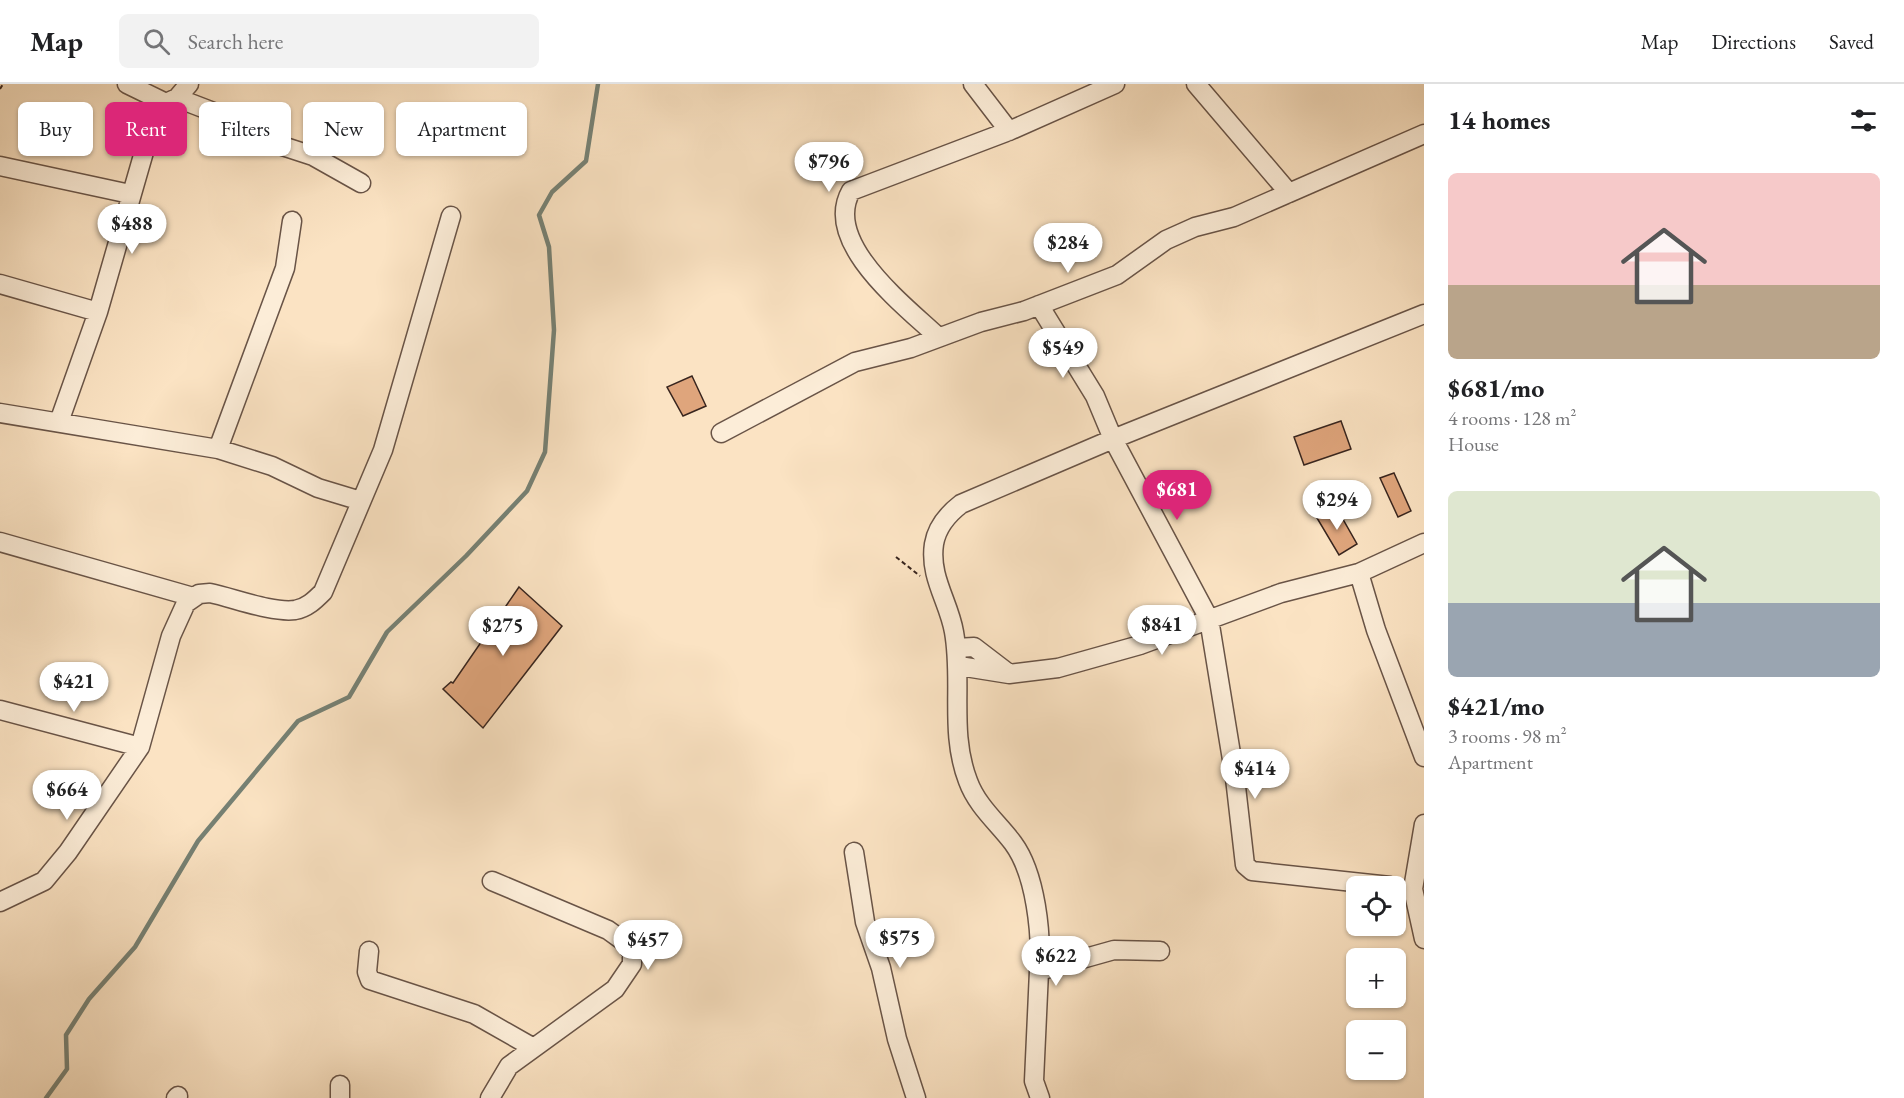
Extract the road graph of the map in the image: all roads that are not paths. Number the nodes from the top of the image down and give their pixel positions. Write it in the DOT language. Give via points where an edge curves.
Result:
graph roads {
  1 [pos="127,84"];
  2 [pos="189,84"];
  3 [pos="973,84"];
  4 [pos="1115,84"];
  5 [pos="1196,84"];
  6 [pos="171,100"];
  7 [pos="1009,131"];
  8 [pos="1424,134"];
  9 [pos="0,166"];
  10 [pos="361,183"];
  11 [pos="1289,193"];
  12 [pos="130,194"];
  13 [pos="450,216"];
  14 [pos="292,222"];
  15 [pos="0,284"];
  16 [pos="1039,305"];
  17 [pos="98,312"];
  18 [pos="1424,314"];
  19 [pos="938,336"];
  20 [pos="0,413"];
  21 [pos="59,422"];
  22 [pos="721,433"];
  23 [pos="1113,439"];
  24 [pos="218,449"];
  25 [pos="361,501"];
  26 [pos="0,542"];
  27 [pos="1424,543"];
  28 [pos="1359,573"];
  29 [pos="193,597"];
  30 [pos="1209,619"];
  31 [pos="958,657"];
  32 [pos="0,710"];
  33 [pos="140,747"];
  34 [pos="1424,757"];
  35 [pos="1424,824"];
  36 [pos="854,852"];
  37 [pos="492,881"];
  38 [pos="1346,881"];
  39 [pos="1406,882"];
  40 [pos="1406,893"];
  41 [pos="0,902"];
  42 [pos="1424,939"];
  43 [pos="369,951"];
  44 [pos="1160,951"];
  45 [pos="1039,971"];
  46 [pos="532,1047"];
  47 [pos="1037,1089"];
  48 [pos="490,1098"];
  49 [pos="916,1098"];
  50 [pos="1025,1098"];
  1 -- 6 [label="street"];
  2 -- 6 [label="street"];
  3 -- 7 [label="street"];
  4 -- 7 [label="street"];
  5 -- 11 [label="street"];
  6 -- 10 [label="street" via="229,118 264,140 313,156"];
  6 -- 12 [label="street" via="148,138"];
  7 -- 19 [label="street" via="851,191 845,201 848,239 883,285"];
  8 -- 11 [label="street"];
  9 -- 12 [label="street"];
  11 -- 16 [label="street" via="1234,217 1195,227 1166,240 1117,275"];
  12 -- 17 [label="street"];
  13 -- 25 [label="street" via="404,384 383,450"];
  14 -- 24 [label="street" via="285,268"];
  15 -- 17 [label="street"];
  16 -- 19 [label="street"];
  16 -- 23 [label="street" via="1095,396"];
  17 -- 21 [label="street"];
  18 -- 23 [label="street"];
  19 -- 22 [label="street" via="911,348 855,362"];
  20 -- 21 [label="street"];
  21 -- 24 [label="street"];
  23 -- 30 [label="street"];
  23 -- 31 [label="street" via="961,504 948,514 934,543 938,586 954,629"];
  24 -- 25 [label="street"];
  25 -- 29 [label="street" via="323,592 306,606 283,609 210,593"];
  26 -- 29 [label="street"];
  27 -- 28 [label="street"];
  28 -- 30 [label="street" via="1281,593"];
  28 -- 34 [label="street"];
  29 -- 33 [label="street" via="186,603 171,636"];
  30 -- 31 [label="street" via="1140,645 1058,668 1009,674"];
  30 -- 38 [label="street" via="1245,865 1252,871"];
  31 -- 45 [label="street" via="958,752 976,798 1014,844 1022,860 1038,910"];
  32 -- 33 [label="street"];
  33 -- 41 [label="street" via="68,852 44,880"];
  35 -- 39 [label="street"];
  36 -- 49 [label="street" via="865,922 882,968 897,1039"];
  37 -- 46 [label="street" via="608,930 626,943 632,953 632,964 615,989"];
  40 -- 42 [label="street"];
  43 -- 46 [label="street" via="370,980 474,1014"];
  44 -- 45 [label="street" via="1114,950"];
  45 -- 47 [label="street"];
  46 -- 48 [label="street" via="509,1066"];
  47 -- 50 [label="street"];
}
